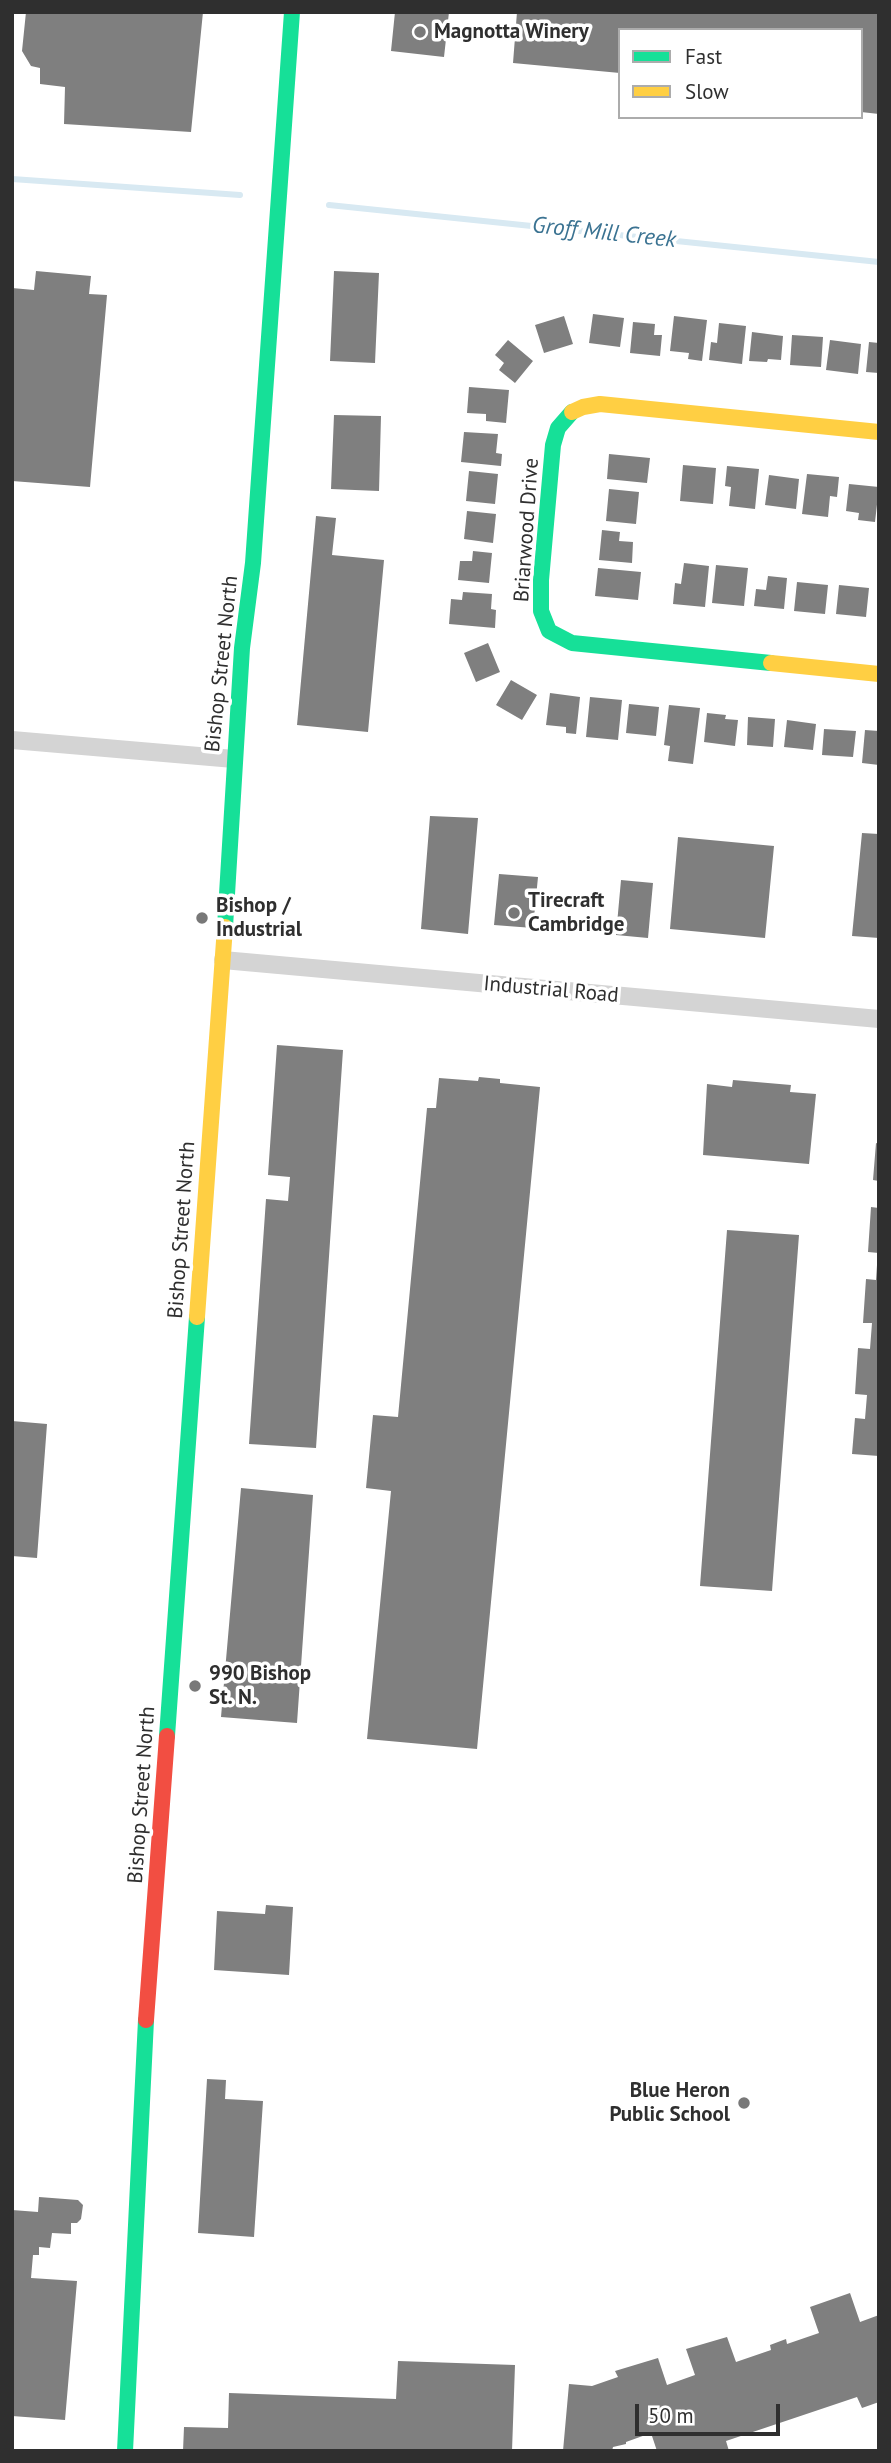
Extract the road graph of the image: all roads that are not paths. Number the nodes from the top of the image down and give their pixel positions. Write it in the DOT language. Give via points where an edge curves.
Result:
graph roads {
  1 [pos="292,12"];
  2 [pos="879,432"];
  3 [pos="879,674"];
  4 [pos="12,740"];
  5 [pos="234,759"];
  6 [pos="223,960"];
  7 [pos="879,1019"];
  8 [pos="125,2451"];
  1 -- 5 [label="main road, Bishop Street North" via="254,550"];
  2 -- 3 [label="main road, Briarwood Drive" via="600,404 569,414 553,445 541,611 550,631 572,643"];
  4 -- 5 [label="street"];
  5 -- 6 [label="main road, Bishop Street North"];
  6 -- 7 [label="street, Industrial Road"];
  6 -- 8 [label="main road, Bishop Street North" via="148,2007"];
}
